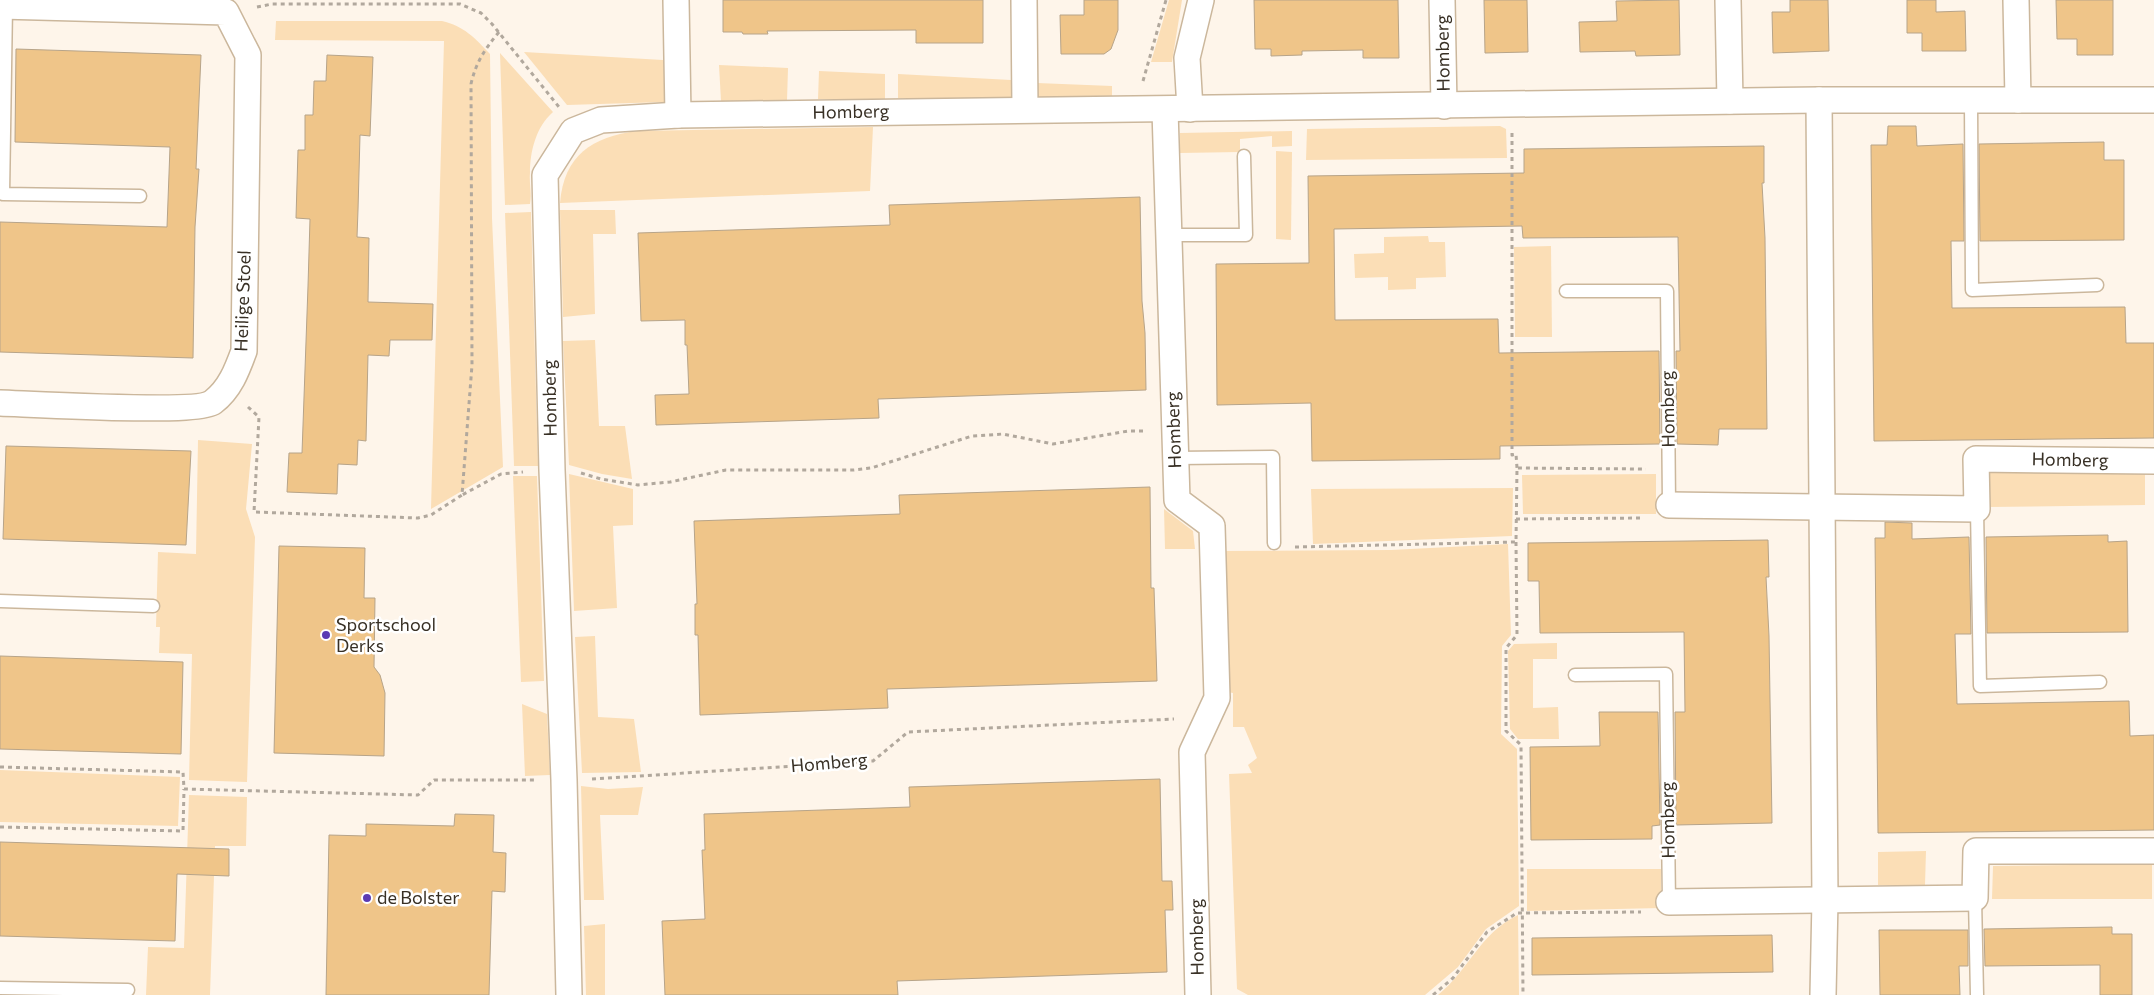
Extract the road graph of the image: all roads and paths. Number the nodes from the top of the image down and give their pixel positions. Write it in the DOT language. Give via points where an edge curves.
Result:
graph roads {
  1 [pos="676,0"];
  2 [pos="1024,0"];
  3 [pos="1166,0"];
  4 [pos="1201,0"];
  5 [pos="1442,0"];
  6 [pos="1728,0"];
  7 [pos="2016,0"];
  8 [pos="3,6"];
  9 [pos="226,6"];
  10 [pos="499,32"];
  11 [pos="1818,100"];
  12 [pos="1971,100"];
  13 [pos="2018,100"];
  14 [pos="2154,100"];
  15 [pos="1730,101"];
  16 [pos="1512,105"];
  17 [pos="1444,106"];
  18 [pos="1025,109"];
  19 [pos="1190,109"];
  20 [pos="1134,110"];
  21 [pos="1165,110"];
  22 [pos="678,115"];
  23 [pos="573,131"];
  24 [pos="1244,156"];
  25 [pos="140,196"];
  26 [pos="1168,235"];
  27 [pos="2097,285"];
  28 [pos="1566,291"];
  29 [pos="226,388"];
  30 [pos="0,403"];
  31 [pos="1174,431"];
  32 [pos="1175,458"];
  33 [pos="2154,461"];
  34 [pos="1516,468"];
  35 [pos="1669,469"];
  36 [pos="552,470"];
  37 [pos="462,495"];
  38 [pos="1669,505"];
  39 [pos="1821,507"];
  40 [pos="1977,509"];
  41 [pos="1516,519"];
  42 [pos="1516,542"];
  43 [pos="1274,543"];
  44 [pos="1294,547"];
  45 [pos="0,601"];
  46 [pos="153,606"];
  47 [pos="1575,675"];
  48 [pos="2100,682"];
  49 [pos="1202,730"];
  50 [pos="0,767"];
  51 [pos="564,780"];
  52 [pos="184,789"];
  53 [pos="0,827"];
  54 [pos="2154,851"];
  55 [pos="1975,898"];
  56 [pos="1825,900"];
  57 [pos="1669,902"];
  58 [pos="1522,913"];
  59 [pos="0,988"];
  60 [pos="128,990"];
  61 [pos="569,995"];
  62 [pos="1198,995"];
  63 [pos="1432,995"];
  64 [pos="1523,995"];
  65 [pos="1823,995"];
  66 [pos="1977,995"];
  1 -- 22 [label="street"];
  2 -- 18 [label="street"];
  3 -- 20 [label="path"];
  4 -- 19 [label="street" via="1187,58"];
  5 -- 17 [label="street, Homberg"];
  6 -- 15 [label="street"];
  7 -- 13 [label="street"];
  8 -- 9 [label="street"];
  8 -- 25 [label="lane" via="3,194"];
  9 -- 10 [label="path" via="460,4 481,13"];
  9 -- 29 [label="street, Heilige Stoel" via="248,55 244,351 233,380"];
  10 -- 23 [label="path" via="559,107"];
  10 -- 37 [label="path" via="482,52 475,66 472,84 472,365"];
  11 -- 12 [label="street, Homberg"];
  11 -- 15 [label="street, Homberg"];
  11 -- 39 [label="street"];
  12 -- 13 [label="street, Homberg"];
  12 -- 27 [label="lane" via="1972,290"];
  13 -- 14 [label="street, Homberg"];
  15 -- 16 [label="street, Homberg"];
  16 -- 17 [label="street, Homberg"];
  16 -- 34 [label="path" via="1512,454 1516,454"];
  17 -- 19 [label="street, Homberg"];
  18 -- 20 [label="street, Homberg"];
  18 -- 22 [label="street, Homberg"];
  19 -- 21 [label="street, Homberg"];
  20 -- 21 [label="street, Homberg"];
  21 -- 26 [label="street, Homberg"];
  22 -- 23 [label="street, Homberg" via="601,120"];
  23 -- 36 [label="street, Homberg" via="545,175"];
  24 -- 26 [label="lane" via="1246,235"];
  26 -- 31 [label="street, Homberg"];
  28 -- 35 [label="lane, Homberg" via="1667,290"];
  29 -- 30 [label="street, Heilige Stoel" via="211,403 180,408"];
  29 -- 37 [label="path" via="258,417 254,512 418,518 431,515"];
  31 -- 32 [label="street, Homberg"];
  31 -- 36 [label="path" via="1128,431 1054,444 1003,434 972,436 871,468 726,470 638,485"];
  32 -- 43 [label="lane" via="1274,457"];
  32 -- 49 [label="street, Homberg" via="1177,500 1212,526 1217,698"];
  33 -- 40 [label="street, Homberg" via="1976,459"];
  34 -- 35 [label="path"];
  34 -- 41 [label="path"];
  35 -- 38 [label="lane, Homberg"];
  36 -- 37 [label="path" via="501,474"];
  36 -- 51 [label="street, Homberg"];
  38 -- 39 [label="street"];
  38 -- 41 [label="path" via="1656,518"];
  39 -- 40 [label="street"];
  39 -- 56 [label="street"];
  40 -- 48 [label="lane, Homberg" via="1980,686"];
  41 -- 42 [label="path"];
  42 -- 44 [label="path"];
  42 -- 58 [label="path" via="1517,635 1506,648 1506,731 1521,746"];
  45 -- 46 [label="lane"];
  47 -- 57 [label="lane, Homberg" via="1666,674"];
  49 -- 51 [label="path, Homberg" via="1179,719 908,732 873,761"];
  49 -- 62 [label="street, Homberg" via="1192,752"];
  50 -- 52 [label="path" via="183,772"];
  51 -- 52 [label="path" via="434,780 418,794"];
  51 -- 61 [label="street, Homberg"];
  52 -- 53 [label="path" via="183,831"];
  54 -- 55 [label="street" via="1976,851"];
  55 -- 56 [label="street"];
  55 -- 66 [label="lane"];
  56 -- 57 [label="street"];
  56 -- 65 [label="street"];
  57 -- 58 [label="path" via="1662,912"];
  58 -- 63 [label="path" via="1487,932 1453,978"];
  58 -- 64 [label="path"];
  59 -- 60 [label="lane"];
}
